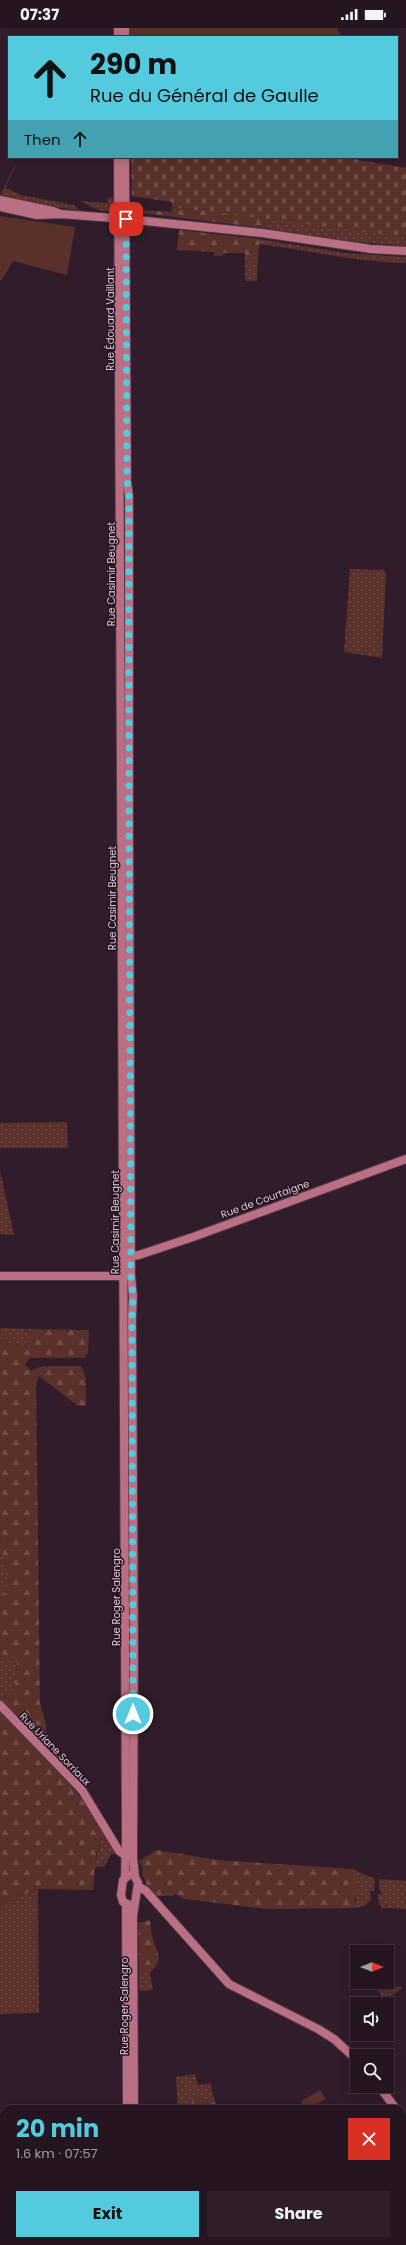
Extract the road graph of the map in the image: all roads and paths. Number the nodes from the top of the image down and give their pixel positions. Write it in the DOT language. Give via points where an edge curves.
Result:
graph roads {
  1 [pos="118,158"];
  2 [pos="125,158"];
  3 [pos="0,200"];
  4 [pos="0,207"];
  5 [pos="61,214"];
  6 [pos="122,218"];
  7 [pos="406,251"];
  8 [pos="124,480"];
  9 [pos="406,1159"];
  10 [pos="128,1257"];
  11 [pos="0,1276"];
  12 [pos="128,1276"];
  13 [pos="125,1316"];
  14 [pos="0,1705"];
  15 [pos="111,1836"];
  16 [pos="126,1839"];
  17 [pos="126,1856"];
  18 [pos="135,1877"];
  19 [pos="125,1878"];
  20 [pos="138,1886"];
  21 [pos="153,1900"];
  22 [pos="133,1902"];
  23 [pos="350,2054"];
  24 [pos="384,2093"];
  25 [pos="128,2105"];
  26 [pos="134,2105"];
  27 [pos="393,2105"];
  1 -- 6 [label="main road, Rue Édouard Vaillant"];
  2 -- 6 [label="main road, Rue Édouard Vaillant"];
  3 -- 5 [label="main road"];
  4 -- 5 [label="main road" via="37,215"];
  5 -- 6 [label="main road"];
  6 -- 7 [label="main road" via="255,232 348,247"];
  6 -- 8 [label="main road, Rue Édouard Vaillant"];
  8 -- 10 [label="main road, Rue Casimir Beugnet"];
  8 -- 10 [label="main road, Rue Casimir Beugnet" via="129,496"];
  9 -- 10 [label="main road, Rue de Courtaigne" via="192,1237"];
  10 -- 12 [label="main road, Rue Casimir Beugnet"];
  11 -- 12 [label="main road"];
  12 -- 13 [label="main road, Rue Casimir Beugnet"];
  12 -- 18 [label="main road, Rue Roger Salengro" via="133,1296"];
  13 -- 16 [label="main road, Rue Roger Salengro"];
  14 -- 15 [label="main road, Rue Uriane Sorriaux" via="82,1790"];
  15 -- 16 [label="main road" via="116,1840"];
  15 -- 17 [label="main road, Rue Uriane Sorriaux" via="119,1851"];
  16 -- 17 [label="main road, Rue Roger Salengro"];
  17 -- 19 [label="main road, Rue Roger Salengro"];
  18 -- 19 [label="main road" via="130,1875"];
  18 -- 20 [label="main road, Rue Roger Salengro"];
  19 -- 22 [label="main road, Rue Roger Salengro" via="122,1882 121,1898"];
  20 -- 21 [label="main road"];
  20 -- 22 [label="main road"];
  21 -- 22 [label="main road"];
  21 -- 23 [label="main road" via="229,1984 318,2028"];
  22 -- 25 [label="main road, Rue Roger Salengro"];
  22 -- 26 [label="main road, Rue Roger Salengro"];
  24 -- 27 [label="main road"];
}
